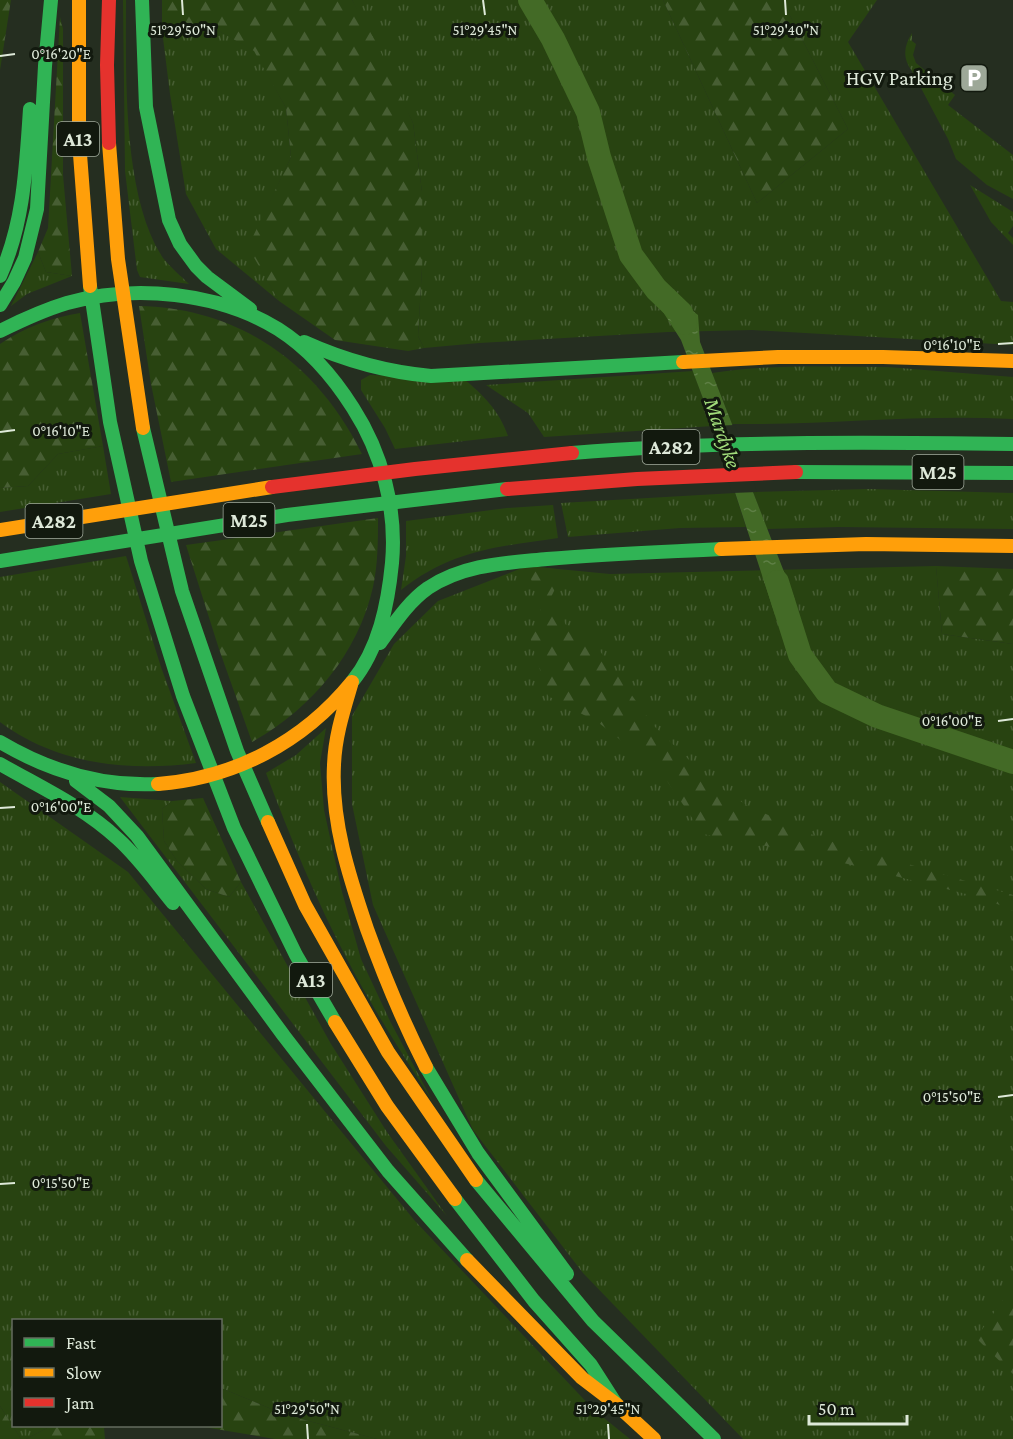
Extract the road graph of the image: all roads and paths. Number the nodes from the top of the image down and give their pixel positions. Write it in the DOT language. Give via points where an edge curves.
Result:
graph roads {
  1 [pos="41,0"];
  2 [pos="51,0"];
  3 [pos="79,0"];
  4 [pos="109,0"];
  5 [pos="142,0"];
  6 [pos="0,276"];
  7 [pos="0,305"];
  8 [pos="275,328"];
  9 [pos="0,331"];
  10 [pos="1013,361"];
  11 [pos="1013,444"];
  12 [pos="1013,473"];
  13 [pos="0,530"];
  14 [pos="1013,546"];
  15 [pos="0,561"];
  16 [pos="366,662"];
  17 [pos="352,682"];
  18 [pos="0,742"];
  19 [pos="0,764"];
  20 [pos="64,773"];
  21 [pos="239,976"];
  22 [pos="639,1367"];
  23 [pos="616,1404"];
  24 [pos="654,1439"];
  25 [pos="714,1439"];
  1 -- 6 [label="highway" via="21,216"];
  2 -- 7 [label="highway" via="35,230 19,274"];
  3 -- 23 [label="highway, A13" via="78,147 88,278 103,391 152,598 206,757 284,930 366,1074 452,1197 555,1327 592,1366"];
  4 -- 22 [label="highway, A13" via="108,122 119,275 134,389 182,593 234,747 275,844 339,970 437,1128 516,1235 608,1339"];
  5 -- 8 [label="highway" via="146,107 172,226 180,244 207,277"];
  8 -- 9 [label="highway" via="212,302 160,293 116,292 65,302"];
  8 -- 10 [label="highway" via="354,364 394,373 455,376 723,359 883,357"];
  8 -- 16 [label="highway" via="307,352 353,405 377,452 390,493 394,562 382,620"];
  11 -- 13 [label="highway, A282" via="854,441 674,447 489,460 218,494"];
  12 -- 15 [label="highway, M25" via="863,471 696,476 500,489 279,516"];
  14 -- 16 [label="highway" via="866,544 680,550 476,567 448,576 418,595"];
  16 -- 17 [label="highway"];
  17 -- 20 [label="highway" via="288,741 225,773 141,784 105,782"];
  17 -- 22 [label="highway" via="336,741 336,808 355,896 384,978 414,1044 456,1118 527,1222 627,1344"];
  18 -- 20 [label="highway"];
  19 -- 21 [label="highway" via="74,807 118,839"];
  20 -- 21 [label="highway" via="118,813"];
  21 -- 23 [label="highway" via="403,1188 479,1274 582,1378"];
  22 -- 25 [label="highway, A13"];
  23 -- 24 [label="highway, A13"];
}
